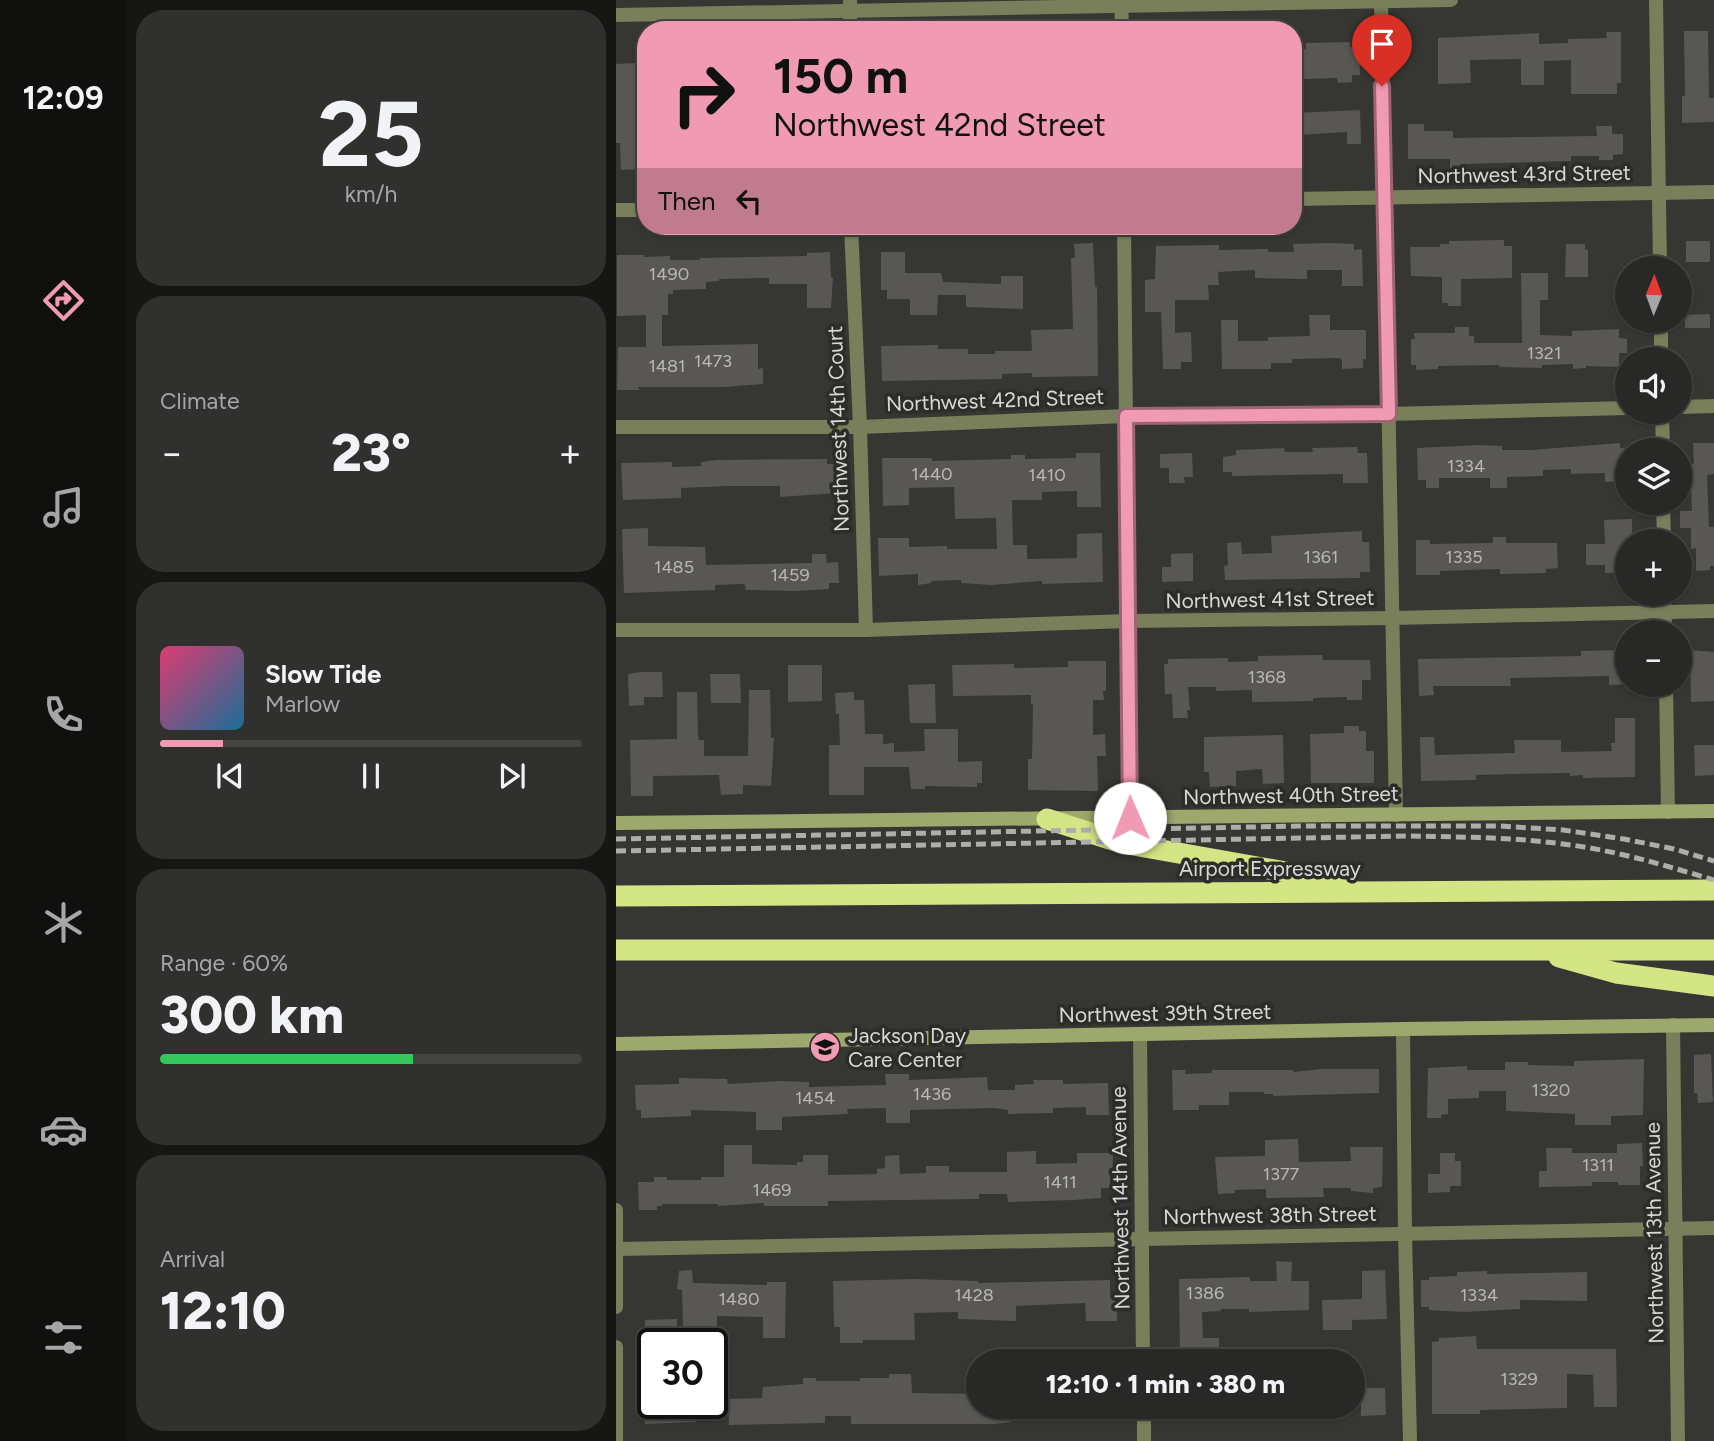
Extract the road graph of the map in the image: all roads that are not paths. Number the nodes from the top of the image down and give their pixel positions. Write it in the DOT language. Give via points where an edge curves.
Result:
graph roads {
  1 [pos="1451,0"];
  2 [pos="1656,0"];
  3 [pos="1381,1"];
  4 [pos="1121,3"];
  5 [pos="850,5"];
  6 [pos="616,15"];
  7 [pos="1122,21"];
  8 [pos="1659,192"];
  9 [pos="1714,192"];
  10 [pos="1384,197"];
  11 [pos="1302,199"];
  12 [pos="616,210"];
  13 [pos="637,210"];
  14 [pos="851,235"];
  15 [pos="1124,235"];
  16 [pos="1660,256"];
  17 [pos="1714,406"];
  18 [pos="1692,407"];
  19 [pos="1615,408"];
  20 [pos="1389,414"];
  21 [pos="1126,416"];
  22 [pos="616,427"];
  23 [pos="860,427"];
  24 [pos="1665,606"];
  25 [pos="1714,611"];
  26 [pos="1665,612"];
  27 [pos="1393,618"];
  28 [pos="1665,620"];
  29 [pos="1128,621"];
  30 [pos="616,630"];
  31 [pos="866,630"];
  32 [pos="1666,697"];
  33 [pos="1714,811"];
  34 [pos="1668,813"];
  35 [pos="1396,815"];
  36 [pos="1130,818"];
  37 [pos="1046,819"];
  38 [pos="616,823"];
  39 [pos="1714,890"];
  40 [pos="1450,891"];
  41 [pos="616,896"];
  42 [pos="616,950"];
  43 [pos="1534,950"];
  44 [pos="1714,950"];
  45 [pos="1714,986"];
  46 [pos="1673,1025"];
  47 [pos="1714,1025"];
  48 [pos="1403,1029"];
  49 [pos="1140,1035"];
  50 [pos="616,1044"];
  51 [pos="616,1210"];
  52 [pos="1714,1228"];
  53 [pos="1676,1229"];
  54 [pos="1405,1234"];
  55 [pos="1141,1239"];
  56 [pos="618,1249"];
  57 [pos="616,1307"];
  58 [pos="616,1347"];
  59 [pos="1143,1349"];
  60 [pos="1143,1419"];
  61 [pos="616,1441"];
  62 [pos="1144,1441"];
  63 [pos="1410,1441"];
  64 [pos="1678,1441"];
  1 -- 3 [label="street"];
  2 -- 8 [label="street"];
  3 -- 4 [label="street"];
  3 -- 10 [label="street"];
  4 -- 5 [label="street"];
  4 -- 7 [label="street"];
  5 -- 6 [label="street"];
  8 -- 9 [label="street, Northwest 43rd Street"];
  8 -- 10 [label="street, Northwest 43rd Street"];
  8 -- 16 [label="street"];
  10 -- 11 [label="street, Northwest 43rd Street"];
  10 -- 20 [label="street"];
  12 -- 13 [label="street"];
  14 -- 23 [label="street, Northwest 14th Court"];
  15 -- 21 [label="street"];
  17 -- 18 [label="street"];
  19 -- 20 [label="street, Northwest 42nd Street"];
  20 -- 21 [label="street, Northwest 42nd Street"];
  20 -- 27 [label="street"];
  21 -- 23 [label="street, Northwest 42nd Street"];
  21 -- 29 [label="street"];
  22 -- 23 [label="street, Northwest 42nd Street"];
  23 -- 31 [label="street, Northwest 14th Court"];
  24 -- 26 [label="street"];
  25 -- 26 [label="street, Northwest 41st Street"];
  26 -- 27 [label="street, Northwest 41st Street"];
  26 -- 28 [label="street"];
  27 -- 29 [label="street, Northwest 41st Street"];
  27 -- 35 [label="street"];
  29 -- 31 [label="street, Northwest 41st Street"];
  29 -- 36 [label="street"];
  30 -- 31 [label="street, Northwest 41st Street"];
  32 -- 34 [label="street"];
  33 -- 34 [label="main road, Northwest 40th Street"];
  34 -- 35 [label="main road, Northwest 40th Street"];
  35 -- 36 [label="main road, Northwest 40th Street"];
  36 -- 37 [label="main road, Northwest 40th Street"];
  37 -- 38 [label="main road, Northwest 40th Street"];
  37 -- 40 [label="highway" via="1122,843 1171,852 1314,877"];
  39 -- 40 [label="highway, Airport Expressway"];
  40 -- 41 [label="highway, Airport Expressway"];
  42 -- 43 [label="highway"];
  43 -- 44 [label="highway"];
  43 -- 45 [label="highway" via="1616,973"];
  46 -- 47 [label="main road, Northwest 39th Street"];
  46 -- 48 [label="main road, Northwest 39th Street"];
  46 -- 53 [label="street, Northwest 13th Avenue"];
  48 -- 49 [label="main road, Northwest 39th Street"];
  48 -- 54 [label="street"];
  49 -- 50 [label="main road, Northwest 39th Street"];
  49 -- 55 [label="street, Northwest 14th Avenue"];
  51 -- 56 [label="street"];
  52 -- 53 [label="street, Northwest 38th Street"];
  53 -- 54 [label="street, Northwest 38th Street"];
  53 -- 64 [label="street, Northwest 13th Avenue"];
  54 -- 55 [label="street, Northwest 38th Street"];
  54 -- 63 [label="street"];
  55 -- 56 [label="street, Northwest 38th Street"];
  55 -- 59 [label="street, Northwest 14th Avenue"];
  56 -- 57 [label="street"];
  58 -- 61 [label="street"];
  60 -- 62 [label="street"];
}
